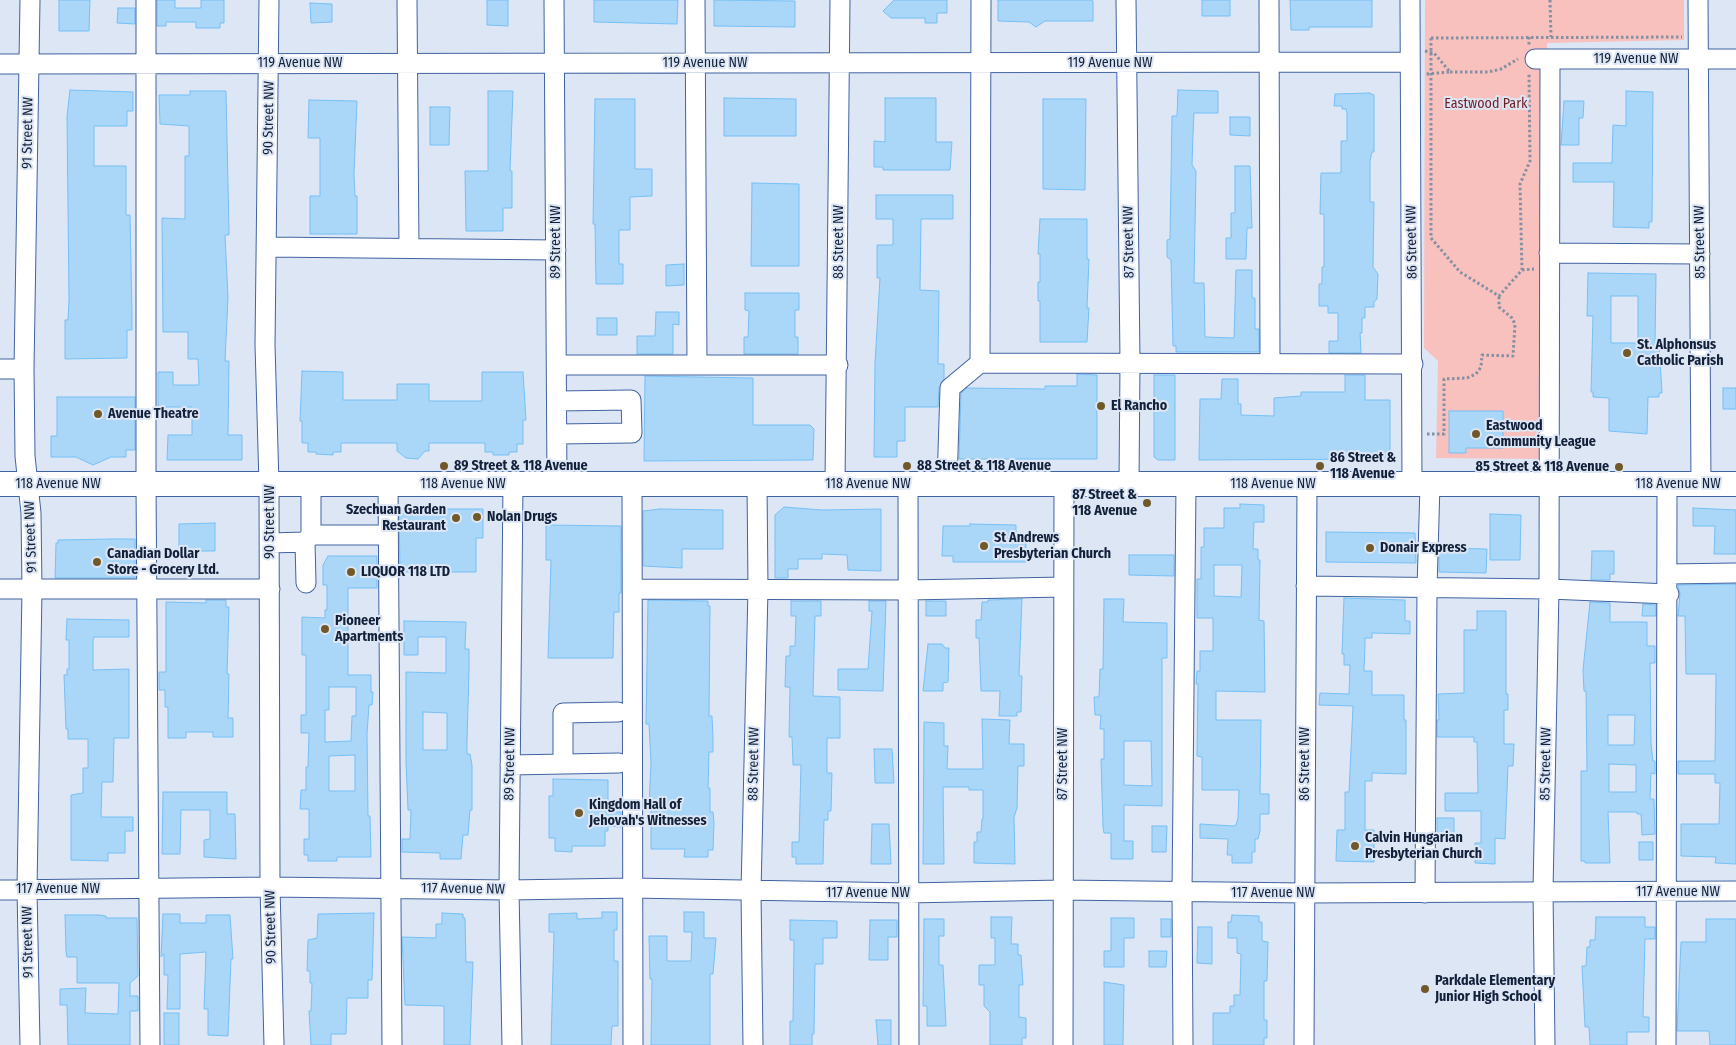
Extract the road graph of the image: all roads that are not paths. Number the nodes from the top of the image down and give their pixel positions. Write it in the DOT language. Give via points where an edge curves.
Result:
graph roads {
  1 [pos="30,0"];
  2 [pos="146,0"];
  3 [pos="269,0"];
  4 [pos="407,0"];
  5 [pos="554,0"];
  6 [pos="695,0"];
  7 [pos="840,0"];
  8 [pos="981,0"];
  9 [pos="1126,0"];
  10 [pos="1270,0"];
  11 [pos="1410,0"];
  12 [pos="1698,0"];
  13 [pos="1536,58"];
  14 [pos="1698,59"];
  15 [pos="1736,59"];
  16 [pos="1410,62"];
  17 [pos="555,63"];
  18 [pos="695,63"];
  19 [pos="840,63"];
  20 [pos="1126,63"];
  21 [pos="1270,63"];
  22 [pos="0,64"];
  23 [pos="30,64"];
  24 [pos="146,64"];
  25 [pos="270,64"];
  26 [pos="406,64"];
  27 [pos="981,64"];
  28 [pos="266,247"];
  29 [pos="409,248"];
  30 [pos="556,250"];
  31 [pos="1549,253"];
  32 [pos="1700,254"];
  33 [pos="1130,362"];
  34 [pos="980,363"];
  35 [pos="1270,363"];
  36 [pos="1413,364"];
  37 [pos="557,365"];
  38 [pos="697,365"];
  39 [pos="838,365"];
  40 [pos="0,369"];
  41 [pos="24,369"];
  42 [pos="557,401"];
  43 [pos="557,434"];
  44 [pos="0,484"];
  45 [pos="29,484"];
  46 [pos="146,484"];
  47 [pos="270,484"];
  48 [pos="311,484"];
  49 [pos="388,484"];
  50 [pos="513,484"];
  51 [pos="557,484"];
  52 [pos="632,484"];
  53 [pos="757,484"];
  54 [pos="835,484"];
  55 [pos="908,484"];
  56 [pos="947,484"];
  57 [pos="1064,484"];
  58 [pos="1129,484"];
  59 [pos="1186,484"];
  60 [pos="1307,484"];
  61 [pos="1421,484"];
  62 [pos="1549,484"];
  63 [pos="1667,484"];
  64 [pos="1701,484"];
  65 [pos="1736,484"];
  66 [pos="388,535"];
  67 [pos="308,538"];
  68 [pos="270,543"];
  69 [pos="1736,573"];
  70 [pos="1668,574"];
  71 [pos="306,583"];
  72 [pos="1306,586"];
  73 [pos="270,588"];
  74 [pos="1064,588"];
  75 [pos="1427,588"];
  76 [pos="32,589"];
  77 [pos="147,589"];
  78 [pos="632,589"];
  79 [pos="758,589"];
  80 [pos="1549,589"];
  81 [pos="0,590"];
  82 [pos="908,590"];
  83 [pos="1668,594"];
  84 [pos="618,712"];
  85 [pos="619,763"];
  86 [pos="563,764"];
  87 [pos="510,765"];
  88 [pos="270,887"];
  89 [pos="389,888"];
  90 [pos="632,888"];
  91 [pos="148,889"];
  92 [pos="0,890"];
  93 [pos="27,890"];
  94 [pos="509,890"];
  95 [pos="1062,890"];
  96 [pos="1543,891"];
  97 [pos="1736,891"];
  98 [pos="751,892"];
  99 [pos="1182,892"];
  100 [pos="1665,892"];
  101 [pos="907,893"];
  102 [pos="1304,893"];
  103 [pos="1425,893"];
  104 [pos="30,1045"];
  105 [pos="150,1045"];
  106 [pos="274,1045"];
  107 [pos="392,1045"];
  108 [pos="512,1045"];
  109 [pos="633,1045"];
  110 [pos="753,1045"];
  111 [pos="909,1045"];
  112 [pos="1063,1045"];
  113 [pos="1183,1045"];
  114 [pos="1304,1045"];
  115 [pos="1545,1045"];
  116 [pos="1666,1045"];
  1 -- 23 [label="street, 91 Street NW"];
  2 -- 24 [label="street"];
  3 -- 25 [label="street, 90 Street NW"];
  4 -- 26 [label="street"];
  5 -- 17 [label="street, 89 Street NW"];
  6 -- 18 [label="street"];
  7 -- 19 [label="street, 88 Street NW"];
  8 -- 27 [label="street"];
  9 -- 20 [label="street, 87 Street NW"];
  10 -- 21 [label="street"];
  11 -- 16 [label="street, 86 Street NW"];
  12 -- 14 [label="street, 85 Street NW"];
  13 -- 14 [label="street, 119 Avenue NW"];
  13 -- 31 [label="street, 85 Street NW"];
  14 -- 15 [label="street, 119 Avenue NW"];
  14 -- 32 [label="street, 85 Street NW"];
  16 -- 21 [label="street, 119 Avenue NW"];
  16 -- 36 [label="street, 86 Street NW"];
  17 -- 18 [label="street, 119 Avenue NW"];
  17 -- 26 [label="street, 119 Avenue NW"];
  17 -- 30 [label="street, 89 Street NW"];
  18 -- 19 [label="street, 119 Avenue NW"];
  18 -- 38 [label="street"];
  19 -- 27 [label="street, 119 Avenue NW"];
  19 -- 39 [label="street, 88 Street NW"];
  20 -- 21 [label="street, 119 Avenue NW"];
  20 -- 27 [label="street, 119 Avenue NW"];
  20 -- 33 [label="street, 87 Street NW"];
  21 -- 35 [label="street"];
  22 -- 23 [label="street, 119 Avenue NW"];
  23 -- 24 [label="street, 119 Avenue NW"];
  23 -- 41 [label="street, 91 Street NW"];
  24 -- 25 [label="street, 119 Avenue NW"];
  24 -- 46 [label="street"];
  25 -- 26 [label="street, 119 Avenue NW"];
  25 -- 28 [label="street, 90 Street NW"];
  26 -- 29 [label="street"];
  27 -- 34 [label="street"];
  28 -- 29 [label="street"];
  28 -- 47 [label="street, 90 Street NW" via="265,345"];
  29 -- 30 [label="street"];
  30 -- 37 [label="street, 89 Street NW"];
  31 -- 32 [label="street"];
  31 -- 62 [label="street, 85 Street NW"];
  32 -- 64 [label="street, 85 Street NW"];
  33 -- 34 [label="street"];
  33 -- 35 [label="street"];
  33 -- 58 [label="street, 87 Street NW"];
  34 -- 56 [label="street" via="950,388"];
  35 -- 36 [label="street"];
  36 -- 61 [label="street, 86 Street NW" via="1412,434"];
  37 -- 38 [label="street"];
  37 -- 42 [label="street, 89 Street NW"];
  38 -- 39 [label="street"];
  39 -- 54 [label="street, 88 Street NW"];
  40 -- 41 [label="street"];
  41 -- 45 [label="street, 91 Street NW" via="25,456"];
  42 -- 43 [label="street, 89 Street NW"];
  42 -- 43 [label="street" via="631,400 632,433"];
  43 -- 51 [label="street, 89 Street NW"];
  44 -- 45 [label="main road, 118 Avenue NW"];
  45 -- 46 [label="main road, 118 Avenue NW"];
  45 -- 76 [label="street, 91 Street NW"];
  46 -- 47 [label="main road, 118 Avenue NW"];
  46 -- 77 [label="street"];
  47 -- 48 [label="main road, 118 Avenue NW"];
  47 -- 68 [label="street, 90 Street NW"];
  48 -- 49 [label="main road, 118 Avenue NW"];
  48 -- 67 [label="street"];
  49 -- 50 [label="main road, 118 Avenue NW"];
  49 -- 66 [label="street"];
  50 -- 51 [label="main road, 118 Avenue NW"];
  50 -- 87 [label="street, 89 Street NW"];
  51 -- 52 [label="main road, 118 Avenue NW"];
  52 -- 53 [label="main road, 118 Avenue NW"];
  52 -- 78 [label="street"];
  53 -- 54 [label="main road, 118 Avenue NW"];
  53 -- 79 [label="street, 88 Street NW"];
  54 -- 55 [label="main road, 118 Avenue NW"];
  55 -- 56 [label="main road, 118 Avenue NW"];
  55 -- 82 [label="street"];
  56 -- 57 [label="main road, 118 Avenue NW"];
  57 -- 58 [label="main road, 118 Avenue NW"];
  57 -- 74 [label="street, 87 Street NW"];
  58 -- 59 [label="main road, 118 Avenue NW"];
  59 -- 60 [label="main road, 118 Avenue NW"];
  59 -- 99 [label="street"];
  60 -- 61 [label="main road, 118 Avenue NW"];
  60 -- 72 [label="street, 86 Street NW"];
  61 -- 62 [label="main road, 118 Avenue NW"];
  61 -- 75 [label="street, 86 Street NW"];
  62 -- 63 [label="main road, 118 Avenue NW"];
  62 -- 80 [label="street, 85 Street NW"];
  63 -- 64 [label="main road, 118 Avenue NW"];
  63 -- 70 [label="street"];
  64 -- 65 [label="main road, 118 Avenue NW"];
  66 -- 67 [label="street"];
  66 -- 89 [label="street"];
  67 -- 68 [label="street"];
  67 -- 71 [label="street"];
  68 -- 73 [label="street, 90 Street NW"];
  69 -- 70 [label="street"];
  70 -- 83 [label="street"];
  72 -- 75 [label="street"];
  72 -- 102 [label="street, 86 Street NW"];
  73 -- 77 [label="street"];
  73 -- 88 [label="street, 90 Street NW"];
  74 -- 82 [label="street"];
  74 -- 95 [label="street, 87 Street NW"];
  75 -- 80 [label="street"];
  75 -- 103 [label="street, 86 Street NW"];
  76 -- 77 [label="street"];
  76 -- 81 [label="street"];
  76 -- 93 [label="street, 91 Street NW"];
  77 -- 91 [label="street"];
  78 -- 79 [label="street"];
  78 -- 90 [label="street"];
  79 -- 82 [label="street"];
  79 -- 98 [label="street, 88 Street NW"];
  80 -- 83 [label="street"];
  80 -- 96 [label="street, 85 Street NW"];
  82 -- 101 [label="street"];
  83 -- 100 [label="street"];
  84 -- 86 [label="street" via="563,713"];
  85 -- 86 [label="street"];
  86 -- 87 [label="street"];
  87 -- 94 [label="street, 89 Street NW"];
  88 -- 89 [label="street, 117 Avenue NW"];
  88 -- 91 [label="street, 117 Avenue NW"];
  88 -- 106 [label="street, 90 Street NW"];
  89 -- 94 [label="street, 117 Avenue NW"];
  89 -- 107 [label="street"];
  90 -- 94 [label="street, 117 Avenue NW"];
  90 -- 98 [label="street, 117 Avenue NW"];
  90 -- 109 [label="street"];
  91 -- 93 [label="street, 117 Avenue NW"];
  91 -- 105 [label="street"];
  92 -- 93 [label="street, 117 Avenue NW"];
  93 -- 104 [label="street, 91 Street NW"];
  94 -- 108 [label="street, 89 Street NW"];
  95 -- 99 [label="street, 117 Avenue NW"];
  95 -- 101 [label="street, 117 Avenue NW"];
  95 -- 112 [label="street, 87 Street NW"];
  96 -- 100 [label="street, 117 Avenue NW"];
  96 -- 103 [label="street, 117 Avenue NW"];
  96 -- 115 [label="street, 85 Street NW"];
  97 -- 100 [label="street, 117 Avenue NW"];
  98 -- 101 [label="street, 117 Avenue NW"];
  98 -- 110 [label="street, 88 Street NW"];
  99 -- 102 [label="street, 117 Avenue NW"];
  99 -- 113 [label="street"];
  100 -- 116 [label="street"];
  101 -- 111 [label="street"];
  102 -- 103 [label="street, 117 Avenue NW"];
  102 -- 114 [label="street, 86 Street NW"];
}
